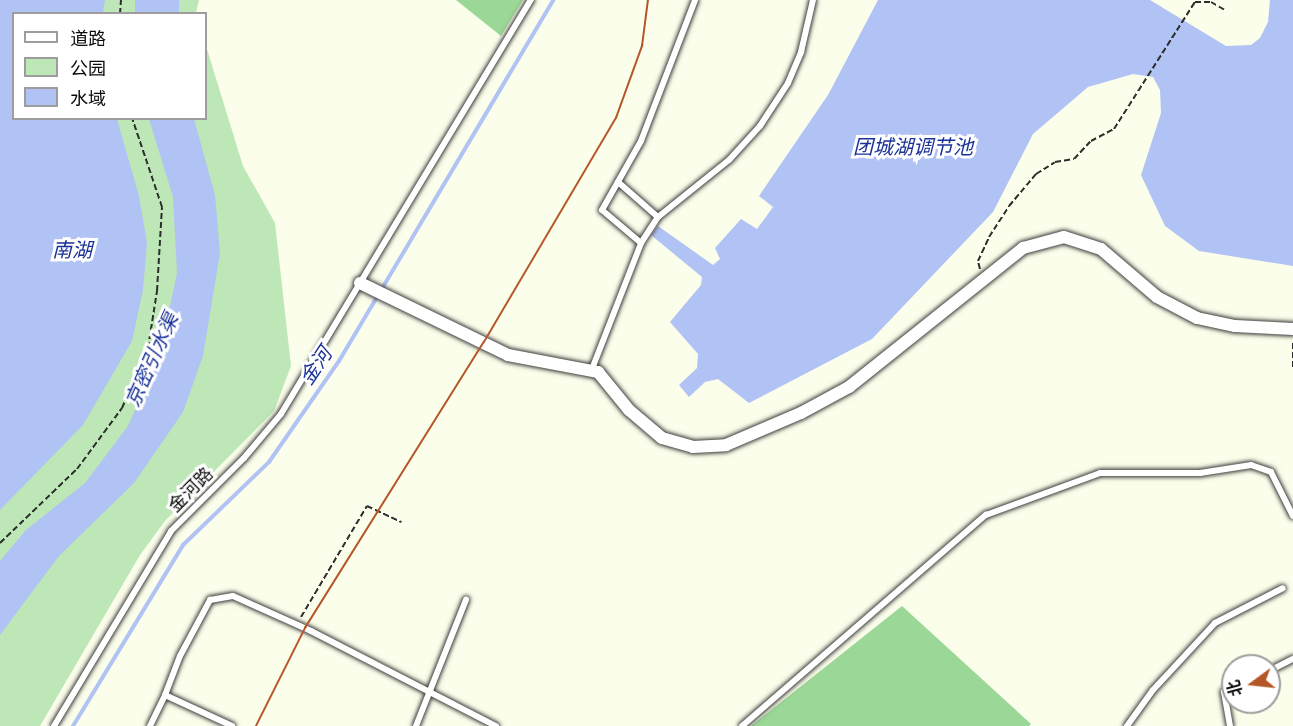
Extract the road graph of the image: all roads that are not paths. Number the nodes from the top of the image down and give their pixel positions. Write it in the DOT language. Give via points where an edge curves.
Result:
graph roads {
  1 [pos="531,0"];
  2 [pos="695,0"];
  3 [pos="813,0"];
  4 [pos="618,182"];
  5 [pos="658,217"];
  6 [pos="640,243"];
  7 [pos="365,285"];
  8 [pos="1293,329"];
  9 [pos="592,369"];
  10 [pos="1293,516"];
  11 [pos="1283,588"];
  12 [pos="466,600"];
  13 [pos="165,695"];
  14 [pos="430,695"];
  15 [pos="54,726"];
  16 [pos="150,726"];
  17 [pos="232,726"];
  18 [pos="416,726"];
  19 [pos="496,726"];
  20 [pos="742,726"];
  21 [pos="1127,726"];
  1 -- 7 [label="lane, 金河路"];
  2 -- 4 [label="lane" via="641,141"];
  3 -- 5 [label="lane" via="801,52 788,83 760,126 729,160"];
  4 -- 5 [label="lane"];
  4 -- 6 [label="lane" via="602,210"];
  5 -- 6 [label="lane"];
  6 -- 9 [label="lane"];
  7 -- 9 [label="street" via="508,355"];
  7 -- 15 [label="lane, 金河路" via="281,414 244,458 171,531"];
  8 -- 9 [label="street" via="1235,326 1197,318 1157,297 1101,249 1064,237 1023,248 849,387 801,413 726,445 693,447 662,438 629,410"];
  10 -- 20 [label="lane" via="1271,472 1251,465 1200,473 1100,473 986,515"];
  11 -- 21 [label="lane" via="1215,623 1153,690"];
  12 -- 14 [label="lane"];
  13 -- 14 [label="lane" via="180,656 210,600 233,596 297,624"];
  13 -- 16 [label="lane"];
  13 -- 17 [label="lane"];
  14 -- 18 [label="lane"];
  14 -- 19 [label="lane"];
}
